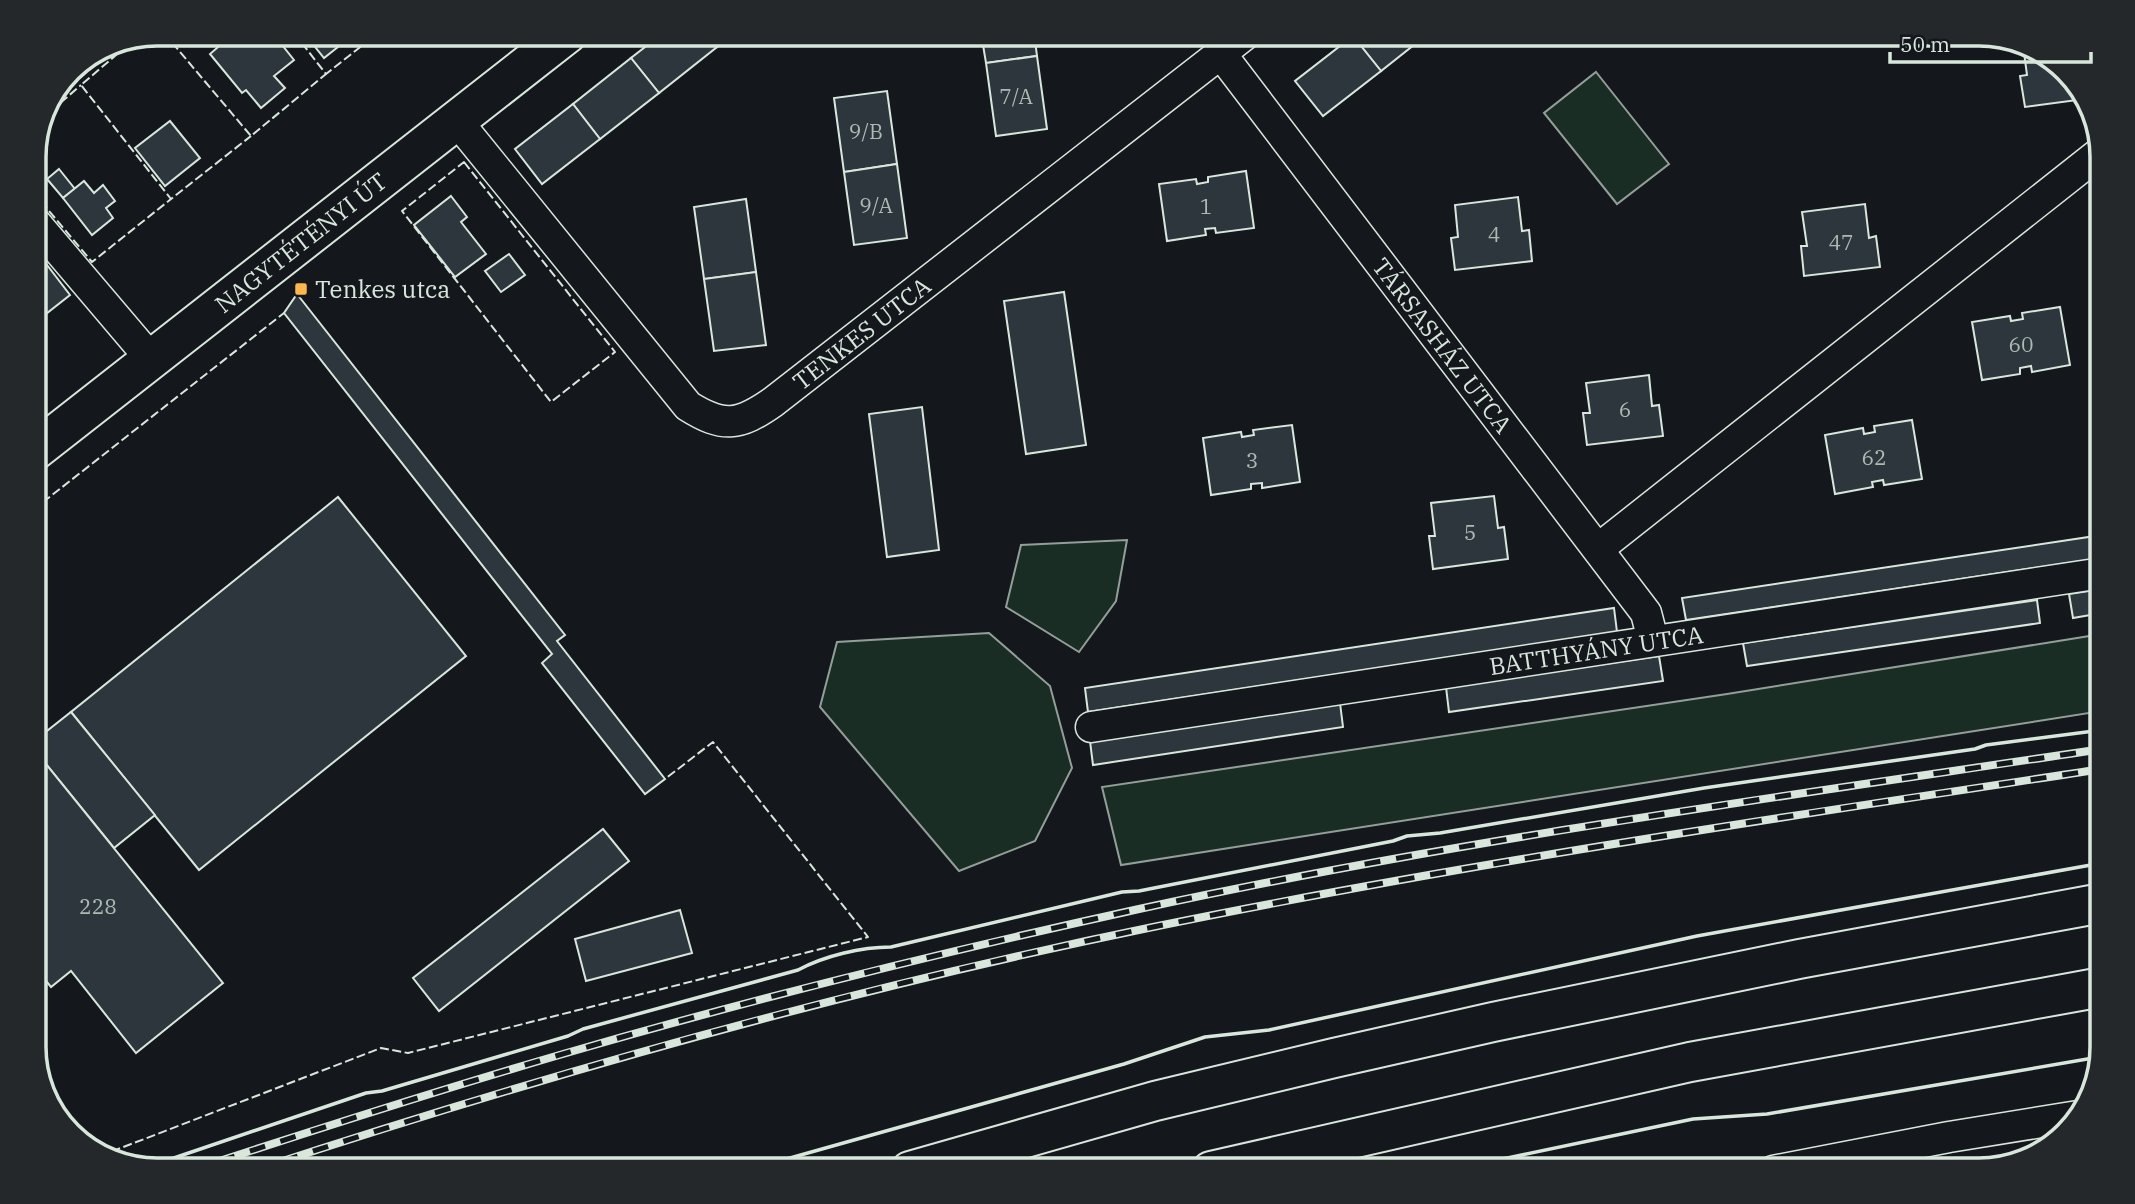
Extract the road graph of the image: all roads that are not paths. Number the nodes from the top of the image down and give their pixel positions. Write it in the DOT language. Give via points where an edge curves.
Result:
graph roads {
  1 [pos="553,45"];
  2 [pos="1232,45"];
  3 [pos="1221,54"];
  4 [pos="457,121"];
  5 [pos="2089,161"];
  6 [pos="46,235"];
  7 [pos="151,359"];
  8 [pos="46,442"];
  9 [pos="1598,549"];
  10 [pos="2089,575"];
  11 [pos="1653,640"];
  12 [pos="1091,727"];
  13 [pos="2090,905"];
  14 [pos="2090,990"];
  15 [pos="2064,1118"];
  16 [pos="956,1158"];
  17 [pos="1269,1158"];
  18 [pos="1840,1158"];
  1 -- 4 [label="main road, NAGYTÉTÉNYI ÚT"];
  2 -- 3 [label="street, TENKES UTCA"];
  3 -- 4 [label="street, TENKES UTCA" via="753,417 730,422 708,419 688,406"];
  3 -- 9 [label="street, TÁRSASHÁZ UTCA"];
  4 -- 7 [label="main road, NAGYTÉTÉNYI ÚT"];
  5 -- 9 [label="street"];
  6 -- 7 [label="street"];
  7 -- 8 [label="main road, NAGYTÉTÉNYI ÚT"];
  9 -- 11 [label="street, TÁRSASHÁZ UTCA" via="1646,613"];
  10 -- 11 [label="street, BATTHYÁNY UTCA"];
  11 -- 12 [label="street, BATTHYÁNY UTCA"];
  13 -- 16 [label="main road" via="1493,1022 1155,1101"];
  14 -- 17 [label="main road" via="1690,1062"];
  15 -- 18 [label="street"];
}
